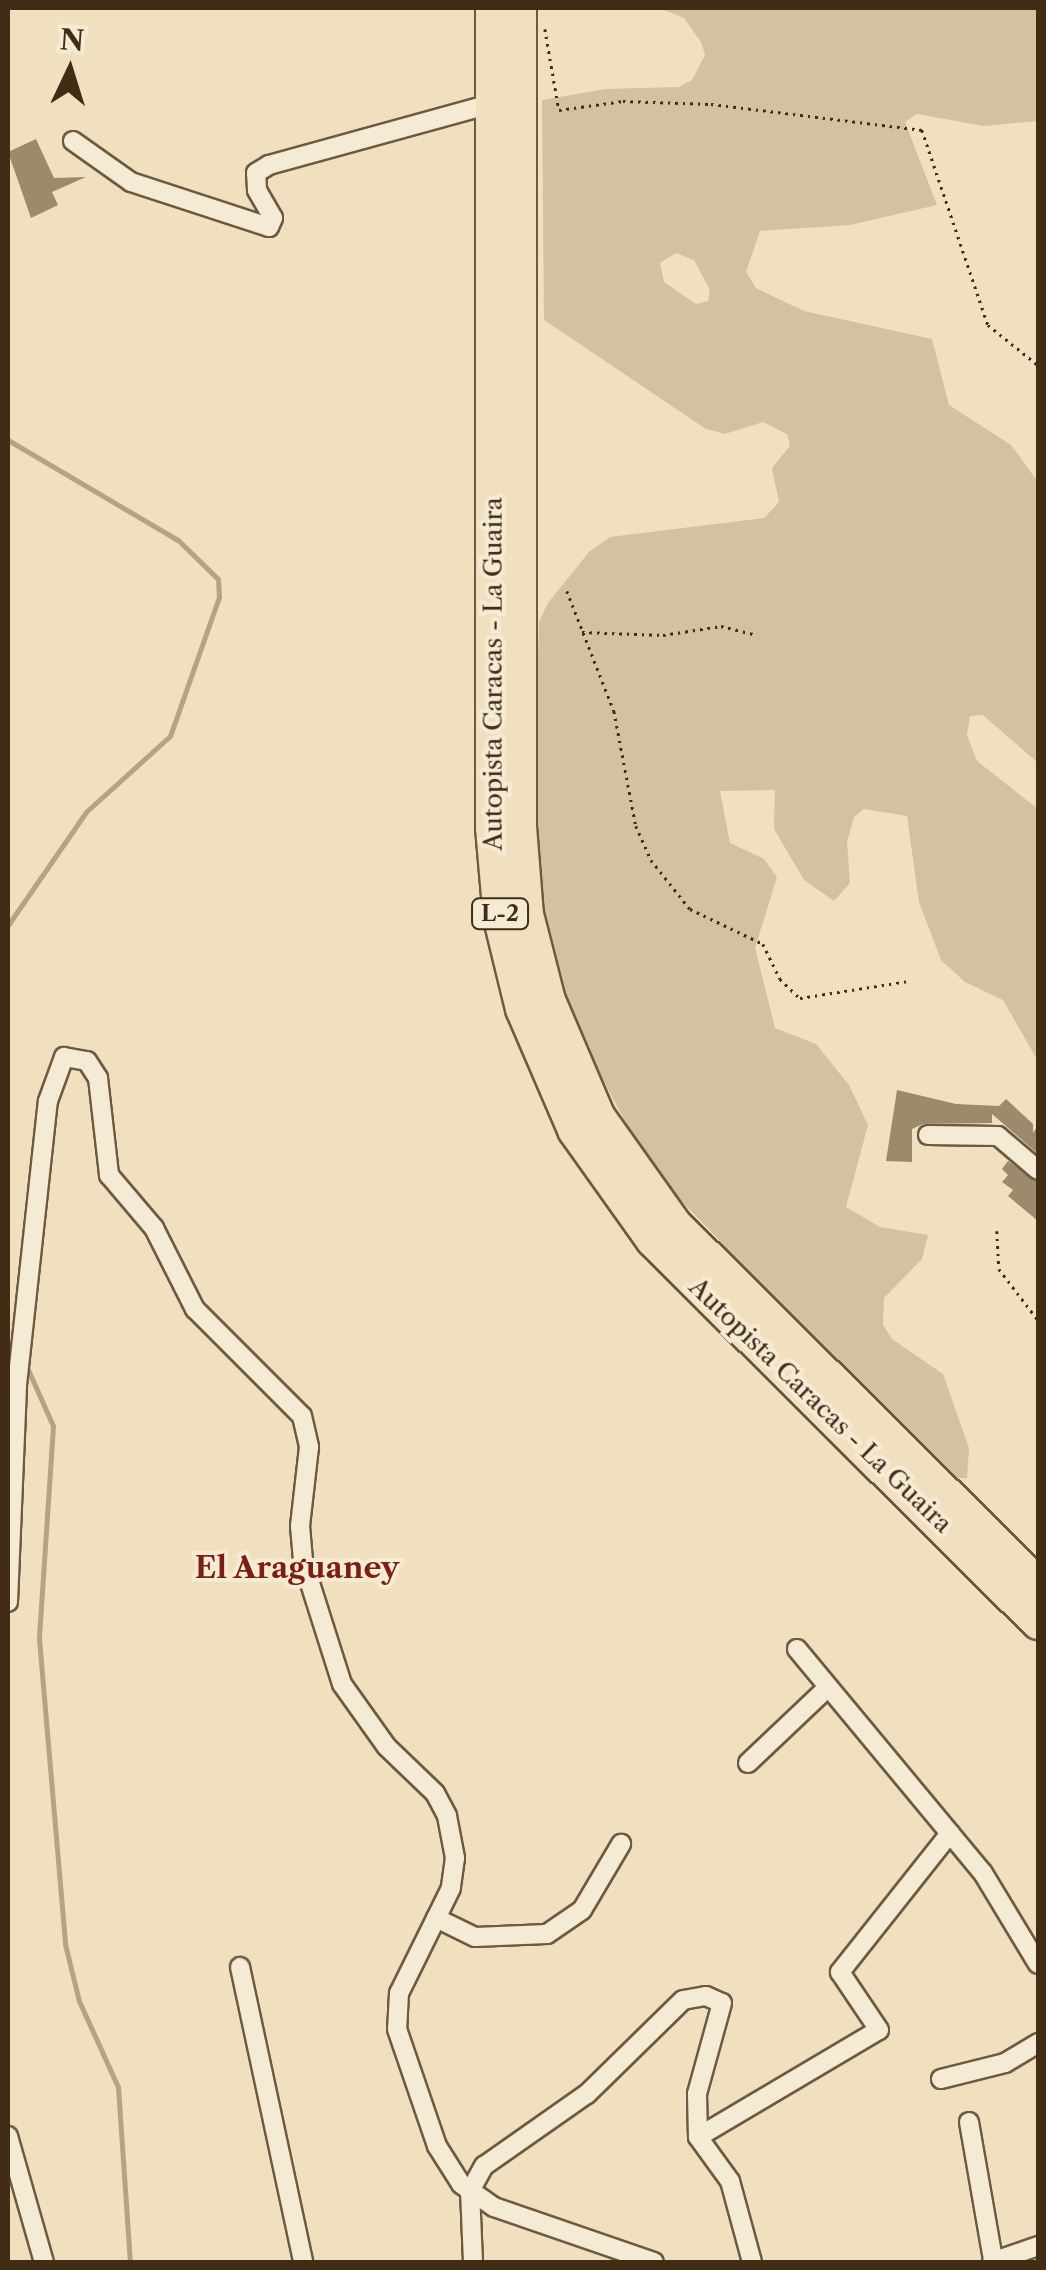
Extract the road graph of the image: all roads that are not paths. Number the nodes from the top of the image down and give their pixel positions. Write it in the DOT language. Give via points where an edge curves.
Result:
graph roads {
  1 [pos="493,8"];
  2 [pos="531,16"];
  3 [pos="494,102"];
  4 [pos="74,140"];
  5 [pos="928,1135"];
  6 [pos="1038,1170"];
  7 [pos="11,1439"];
  8 [pos="1038,1586"];
  9 [pos="8,1602"];
  10 [pos="1038,1621"];
  11 [pos="797,1649"];
  12 [pos="826,1690"];
  13 [pos="748,1763"];
  14 [pos="950,1833"];
  15 [pos="622,1844"];
  16 [pos="436,1918"];
  17 [pos="1038,1964"];
  18 [pos="240,1967"];
  19 [pos="1038,2044"];
  20 [pos="942,2079"];
  21 [pos="970,2122"];
  22 [pos="8,2136"];
  23 [pos="698,2137"];
  24 [pos="470,2190"];
  25 [pos="1038,2246"];
  26 [pos="44,2262"];
  27 [pos="303,2262"];
  28 [pos="473,2262"];
  29 [pos="654,2262"];
  30 [pos="752,2262"];
  31 [pos="992,2262"];
  1 -- 3 [label="highway, Autopista Caracas - La Guaira / L-2"];
  2 -- 8 [label="highway, Autopista Caracas - La Guaira / L-2" via="518,826 525,914 547,1000 597,1117 673,1224"];
  3 -- 4 [label="street" via="256,172 257,190 273,218 269,226 131,182"];
  3 -- 10 [label="highway, Autopista Caracas - La Guaira / L-2" via="493,826 501,918 528,1022 575,1128 654,1240"];
  5 -- 6 [label="street" via="998,1136"];
  7 -- 9 [label="street"];
  7 -- 16 [label="street" via="48,1101 64,1057 87,1061 98,1078 108,1174 154,1228 194,1309 302,1416 309,1448 300,1526 304,1561 342,1684 447,1816 451,1888"];
  11 -- 12 [label="street"];
  12 -- 13 [label="street"];
  12 -- 14 [label="street"];
  14 -- 17 [label="street" via="984,1873"];
  14 -- 23 [label="street" via="840,1972 879,2030"];
  15 -- 16 [label="street" via="582,1910 547,1934 475,1937"];
  16 -- 24 [label="street" via="400,1993 397,2029 437,2146"];
  18 -- 27 [label="street"];
  19 -- 20 [label="street" via="1005,2063"];
  21 -- 31 [label="street"];
  22 -- 26 [label="street"];
  23 -- 24 [label="street" via="697,2094 722,2003 706,1996 683,2000 587,2094 484,2166"];
  23 -- 30 [label="street" via="730,2181"];
  24 -- 28 [label="street"];
  24 -- 29 [label="street" via="494,2208"];
  25 -- 31 [label="street"];
}
